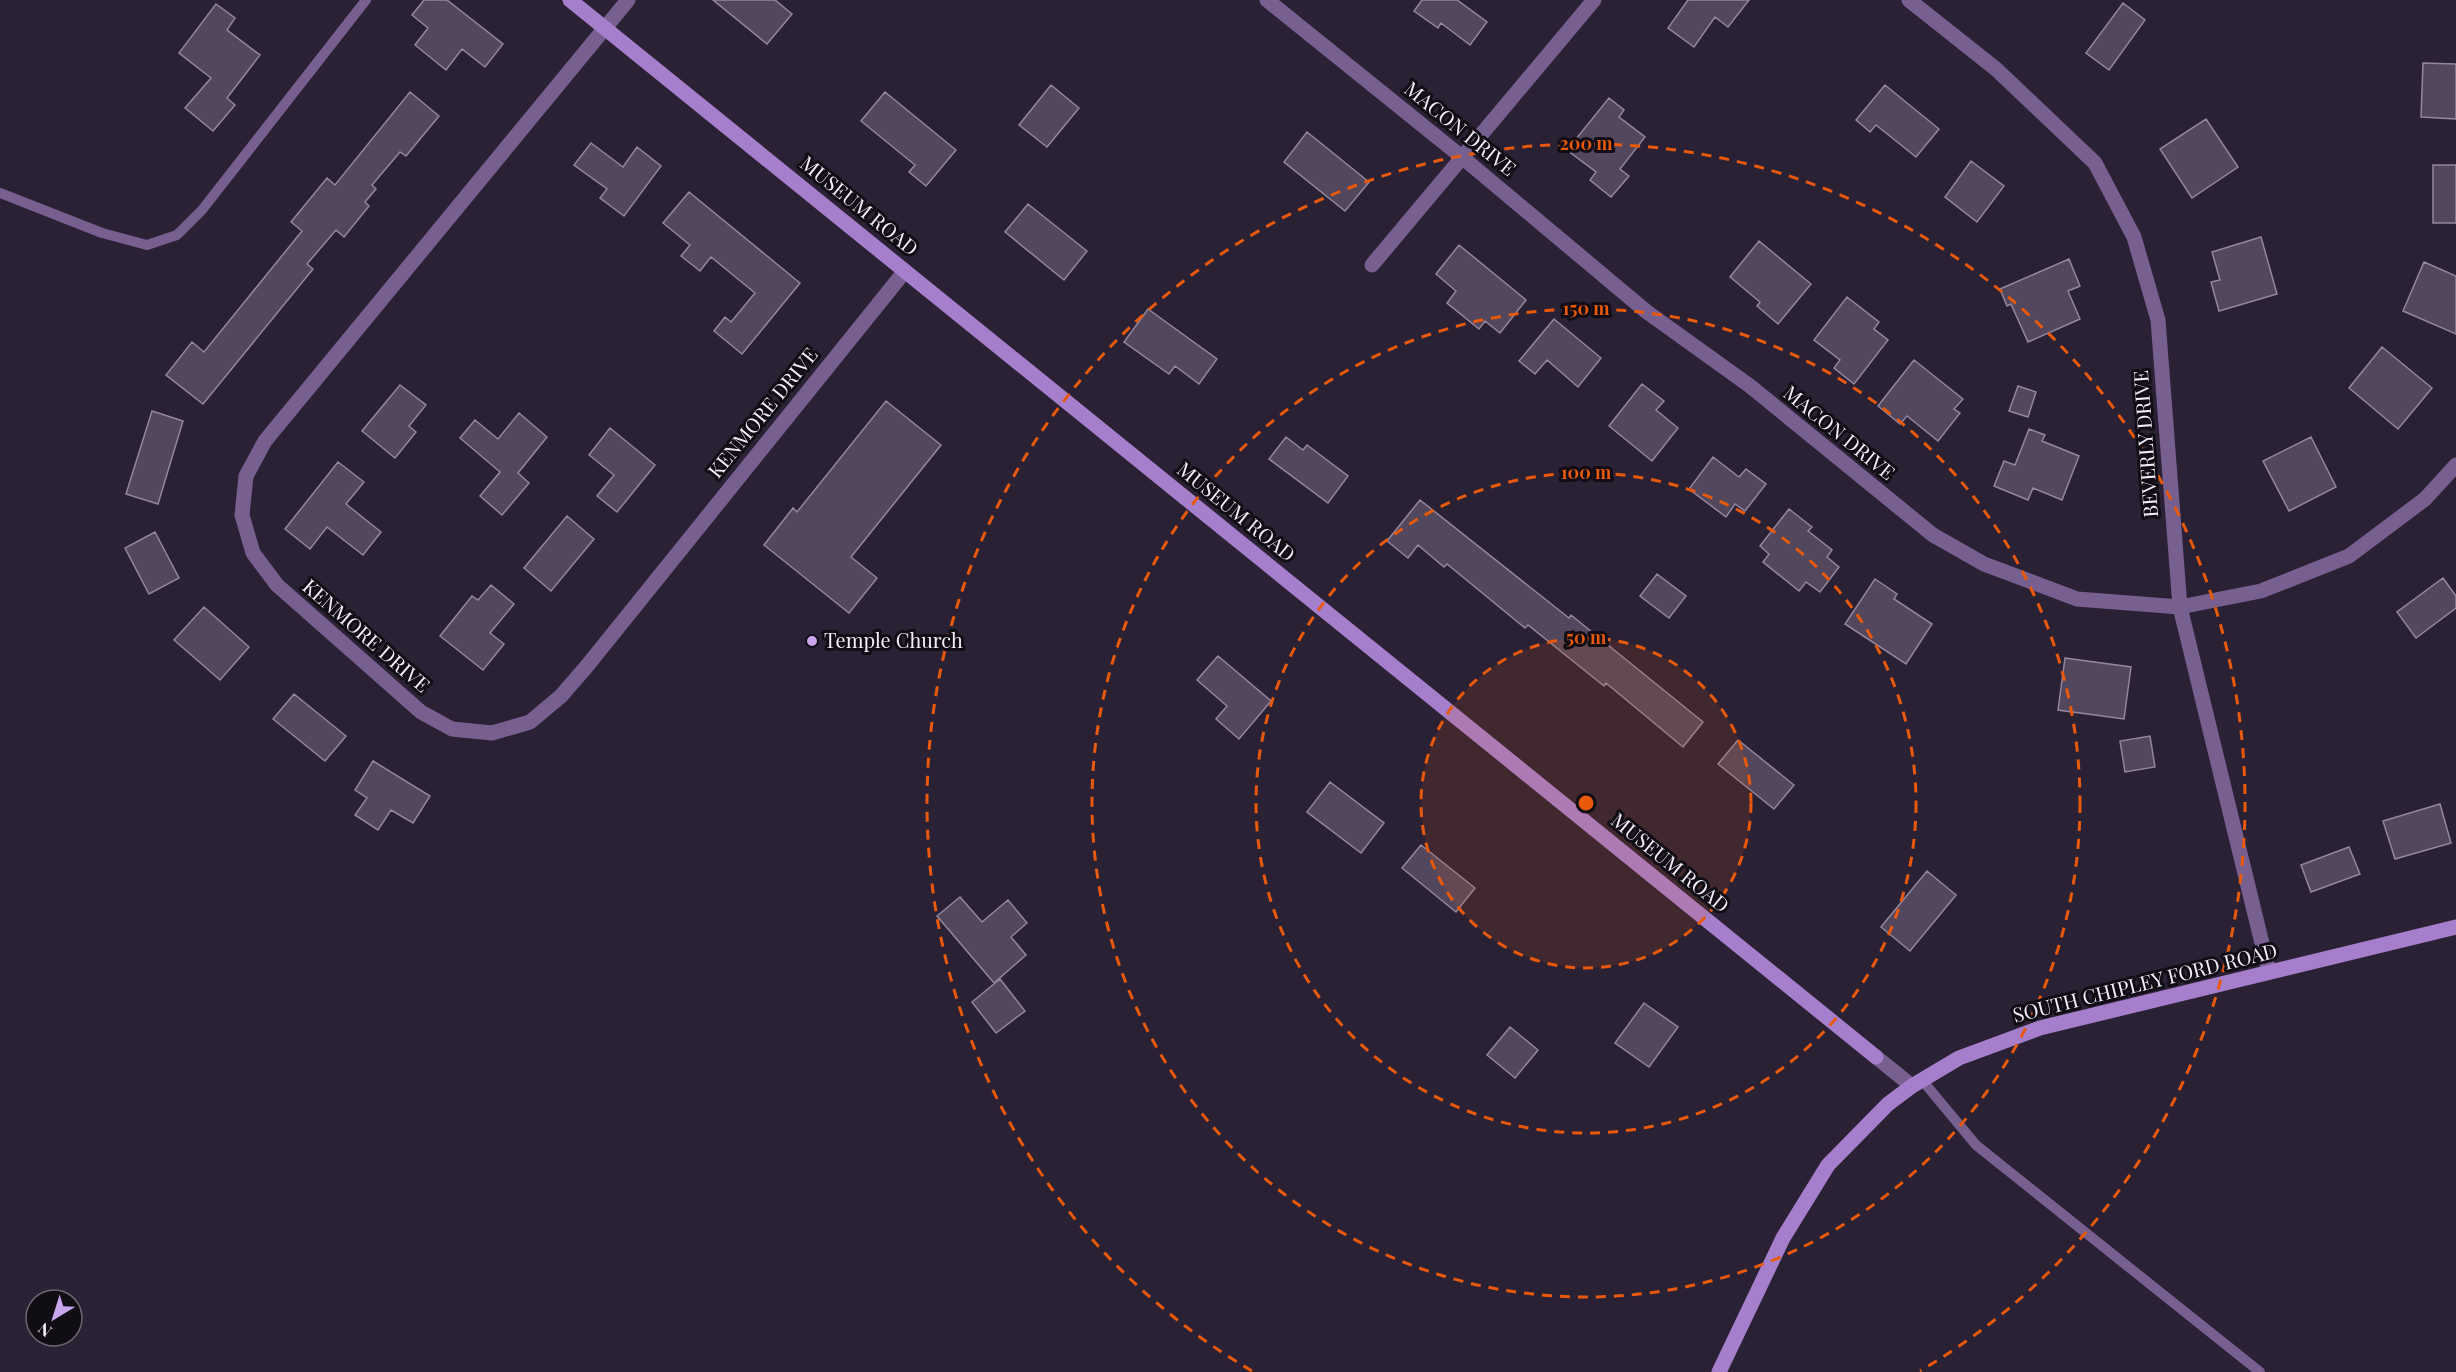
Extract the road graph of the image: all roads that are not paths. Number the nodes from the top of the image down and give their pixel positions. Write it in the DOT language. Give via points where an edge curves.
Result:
graph roads {
  1 [pos="366,0"];
  2 [pos="570,0"];
  3 [pos="628,0"];
  4 [pos="1267,0"];
  5 [pos="1594,0"];
  6 [pos="1909,0"];
  7 [pos="606,29"];
  8 [pos="1463,158"];
  9 [pos="0,193"];
  10 [pos="1372,265"];
  11 [pos="905,271"];
  12 [pos="2456,465"];
  13 [pos="2180,607"];
  14 [pos="2456,927"];
  15 [pos="2269,972"];
  16 [pos="1917,1083"];
  17 [pos="2258,1371"];
  18 [pos="1719,1372"];
  1 -- 9 [label="lane" via="202,210 177,235 147,245 102,233"];
  2 -- 7 [label="street, MUSEUM ROAD"];
  3 -- 7 [label="street, KENMORE DRIVE"];
  4 -- 8 [label="street, MACON DRIVE"];
  5 -- 8 [label="street"];
  6 -- 13 [label="street, BEVERLY DRIVE" via="1996,69 2095,163 2134,237 2158,320"];
  7 -- 11 [label="street, MUSEUM ROAD"];
  7 -- 11 [label="street, KENMORE DRIVE" via="265,441 246,476 242,515 253,553 277,585 421,712 452,729 492,733 530,722 561,696"];
  8 -- 10 [label="street"];
  8 -- 13 [label="street, MACON DRIVE" via="1647,312 1749,387 1933,535 1984,564 2077,599"];
  11 -- 16 [label="street, MUSEUM ROAD" via="1876,1057"];
  12 -- 13 [label="street, MACON DRIVE" via="2425,500 2349,556 2261,591"];
  13 -- 15 [label="street, BEVERLY DRIVE"];
  14 -- 15 [label="street, SOUTH CHIPLEY FORD ROAD"];
  15 -- 16 [label="street, SOUTH CHIPLEY FORD ROAD" via="2040,1028 1959,1058"];
  16 -- 17 [label="lane" via="1976,1145"];
  16 -- 18 [label="street, SOUTH CHIPLEY FORD ROAD" via="1888,1104 1828,1165 1783,1238"];
}
